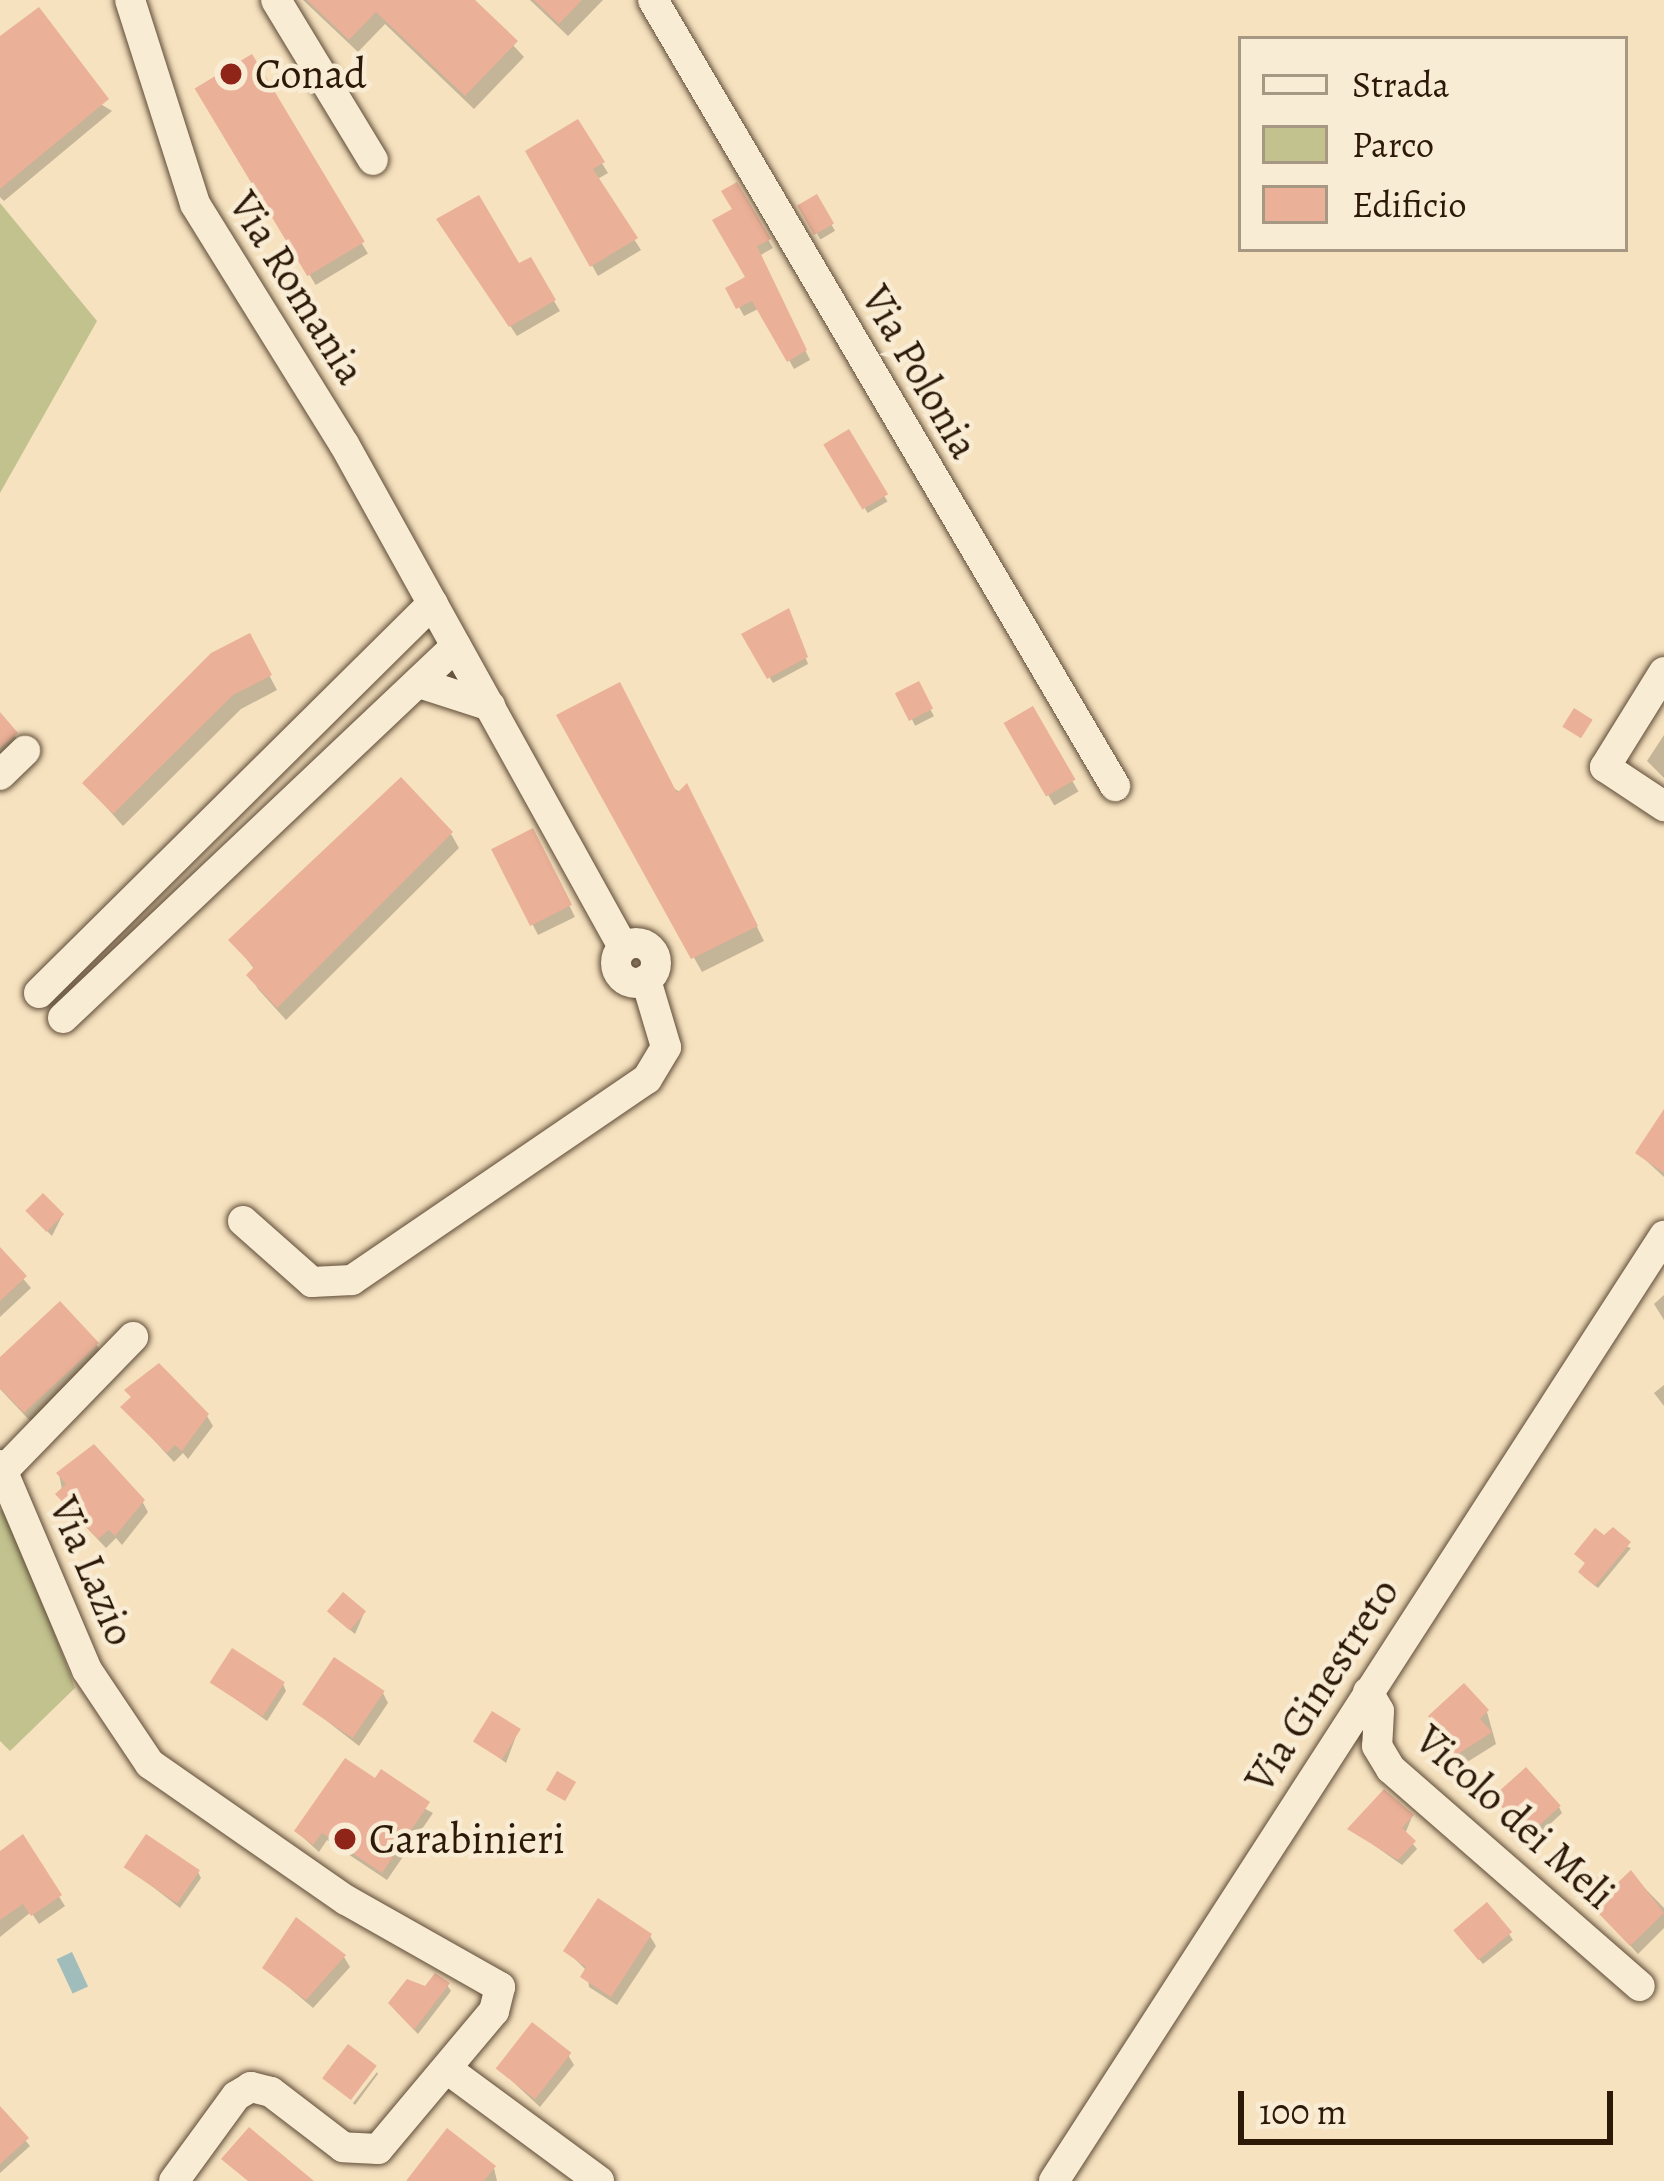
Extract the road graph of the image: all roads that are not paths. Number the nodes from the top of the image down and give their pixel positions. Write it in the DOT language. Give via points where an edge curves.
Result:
graph roads {
  1 [pos="130,0"];
  2 [pos="276,0"];
  3 [pos="653,0"];
  4 [pos="373,160"];
  5 [pos="433,603"];
  6 [pos="456,646"];
  7 [pos="1664,673"];
  8 [pos="418,683"];
  9 [pos="490,706"];
  10 [pos="25,751"];
  11 [pos="0,776"];
  12 [pos="1115,787"];
  13 [pos="1664,806"];
  14 [pos="39,993"];
  15 [pos="63,1018"];
  16 [pos="243,1222"];
  17 [pos="1664,1236"];
  18 [pos="133,1337"];
  19 [pos="1,1470"];
  20 [pos="1367,1692"];
  21 [pos="1640,1986"];
  22 [pos="447,2069"];
  23 [pos="174,2181"];
  24 [pos="599,2181"];
  25 [pos="1054,2181"];
  1 -- 5 [label="street, Via Romania" via="195,203"];
  2 -- 4 [label="street"];
  3 -- 12 [label="street, Via Polonia"];
  5 -- 6 [label="street, Via Romania"];
  5 -- 14 [label="street"];
  6 -- 8 [label="street"];
  6 -- 9 [label="street, Via Romania"];
  7 -- 13 [label="street" via="1604,767"];
  8 -- 9 [label="street"];
  8 -- 15 [label="street"];
  9 -- 16 [label="street, Via Romania" via="623,947 643,943 654,952 646,980 666,1047 647,1079 352,1280 312,1282"];
  10 -- 11 [label="street"];
  17 -- 20 [label="street, Via Ginestreto"];
  18 -- 19 [label="street"];
  19 -- 22 [label="street, Via Lazio" via="107,1708 150,1764 370,1914 496,1981 497,2006"];
  20 -- 21 [label="street, Vicolo dei Meli" via="1379,1711 1377,1746 1391,1768"];
  20 -- 25 [label="street, Via Ginestreto"];
  22 -- 23 [label="street" via="382,2145 364,2153 339,2144 266,2089 244,2089"];
  22 -- 24 [label="street"];
}
